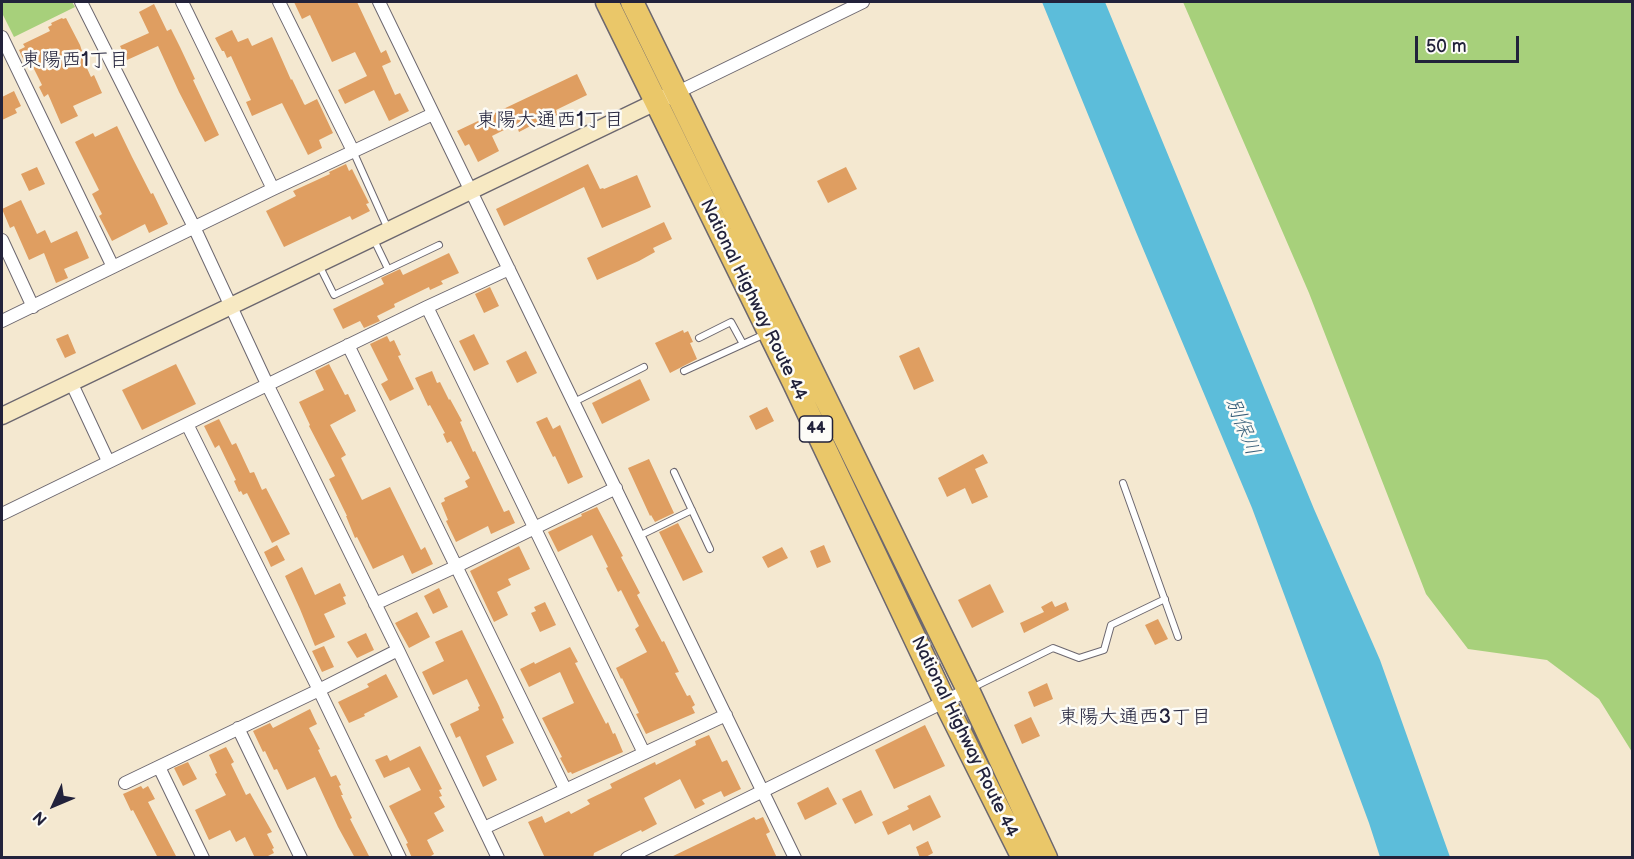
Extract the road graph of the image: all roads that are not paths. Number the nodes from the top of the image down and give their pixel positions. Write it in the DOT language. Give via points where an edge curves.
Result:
graph roads {
  1 [pos="81,2"];
  2 [pos="182,2"];
  3 [pos="279,2"];
  4 [pos="379,2"];
  5 [pos="607,2"];
  6 [pos="632,2"];
  7 [pos="863,2"];
  8 [pos="2,38"];
  9 [pos="666,97"];
  10 [pos="433,114"];
  11 [pos="353,151"];
  12 [pos="273,189"];
  13 [pos="470,190"];
  14 [pos="194,227"];
  15 [pos="389,230"];
  16 [pos="373,238"];
  17 [pos="2,240"];
  18 [pos="439,245"];
  19 [pos="319,264"];
  20 [pos="113,267"];
  21 [pos="388,269"];
  22 [pos="509,269"];
  23 [pos="231,306"];
  24 [pos="33,307"];
  25 [pos="427,307"];
  26 [pos="2,321"];
  27 [pos="769,332"];
  28 [pos="699,338"];
  29 [pos="742,344"];
  30 [pos="348,345"];
  31 [pos="644,367"];
  32 [pos="684,371"];
  33 [pos="71,382"];
  34 [pos="267,384"];
  35 [pos="574,402"];
  36 [pos="2,416"];
  37 [pos="187,424"];
  38 [pos="108,461"];
  39 [pos="674,472"];
  40 [pos="1123,483"];
  41 [pos="616,488"];
  42 [pos="692,510"];
  43 [pos="2,514"];
  44 [pos="533,528"];
  45 [pos="639,536"];
  46 [pos="710,549"];
  47 [pos="455,567"];
  48 [pos="1165,599"];
  49 [pos="375,604"];
  50 [pos="1178,637"];
  51 [pos="398,650"];
  52 [pos="319,690"];
  53 [pos="968,690"];
  54 [pos="945,702"];
  55 [pos="726,715"];
  56 [pos="238,728"];
  57 [pos="644,753"];
  58 [pos="159,767"];
  59 [pos="126,783"];
  60 [pos="565,789"];
  61 [pos="762,791"];
  62 [pos="484,828"];
  63 [pos="203,858"];
  64 [pos="301,858"];
  65 [pos="400,858"];
  66 [pos="498,858"];
  67 [pos="627,858"];
  68 [pos="795,858"];
  69 [pos="1023,858"];
  70 [pos="1046,858"];
  1 -- 14 [label="street"];
  2 -- 12 [label="street"];
  3 -- 11 [label="street"];
  4 -- 10 [label="street"];
  5 -- 9 [label="highway, National Highway Route 44 / 44"];
  6 -- 9 [label="highway, National Highway Route 44 / 44"];
  7 -- 9 [label="street"];
  8 -- 20 [label="street"];
  9 -- 13 [label="street"];
  9 -- 27 [label="highway, National Highway Route 44 / 44"];
  9 -- 53 [label="highway, National Highway Route 44 / 44"];
  10 -- 11 [label="street"];
  10 -- 13 [label="street"];
  11 -- 12 [label="street"];
  11 -- 15 [label="lane"];
  12 -- 14 [label="street"];
  13 -- 15 [label="street"];
  13 -- 22 [label="street"];
  14 -- 20 [label="street"];
  14 -- 23 [label="street"];
  15 -- 16 [label="street"];
  16 -- 19 [label="street"];
  16 -- 21 [label="lane"];
  17 -- 24 [label="street"];
  18 -- 21 [label="lane"];
  19 -- 21 [label="lane" via="334,295"];
  19 -- 23 [label="street"];
  20 -- 24 [label="street"];
  22 -- 25 [label="street"];
  22 -- 35 [label="street"];
  23 -- 33 [label="street"];
  23 -- 34 [label="street"];
  24 -- 26 [label="street"];
  25 -- 30 [label="street"];
  25 -- 44 [label="street"];
  27 -- 29 [label="lane"];
  27 -- 54 [label="highway, National Highway Route 44 / 44"];
  28 -- 29 [label="lane" via="731,322"];
  29 -- 32 [label="lane"];
  30 -- 34 [label="street"];
  30 -- 47 [label="street"];
  31 -- 35 [label="lane"];
  33 -- 36 [label="street"];
  33 -- 38 [label="street"];
  34 -- 37 [label="street"];
  34 -- 49 [label="street"];
  35 -- 41 [label="street"];
  37 -- 38 [label="street"];
  37 -- 52 [label="street"];
  38 -- 43 [label="street"];
  39 -- 42 [label="lane"];
  40 -- 48 [label="lane"];
  41 -- 44 [label="street"];
  41 -- 45 [label="street"];
  42 -- 45 [label="lane"];
  42 -- 46 [label="lane"];
  44 -- 47 [label="street"];
  44 -- 57 [label="street"];
  45 -- 55 [label="street"];
  47 -- 49 [label="street"];
  47 -- 60 [label="street"];
  48 -- 50 [label="lane"];
  48 -- 53 [label="lane" via="1111,625 1104,650 1079,658 1053,648"];
  49 -- 51 [label="street"];
  51 -- 52 [label="street"];
  51 -- 62 [label="street"];
  52 -- 56 [label="street"];
  52 -- 65 [label="street"];
  53 -- 54 [label="street"];
  53 -- 70 [label="highway, National Highway Route 44 / 44"];
  54 -- 61 [label="street"];
  54 -- 69 [label="highway, National Highway Route 44 / 44"];
  55 -- 57 [label="street"];
  55 -- 61 [label="street"];
  56 -- 58 [label="street"];
  56 -- 64 [label="street"];
  57 -- 60 [label="street"];
  58 -- 59 [label="street"];
  58 -- 63 [label="street"];
  60 -- 62 [label="street"];
  61 -- 67 [label="street"];
  61 -- 68 [label="street"];
  62 -- 66 [label="street"];
}
